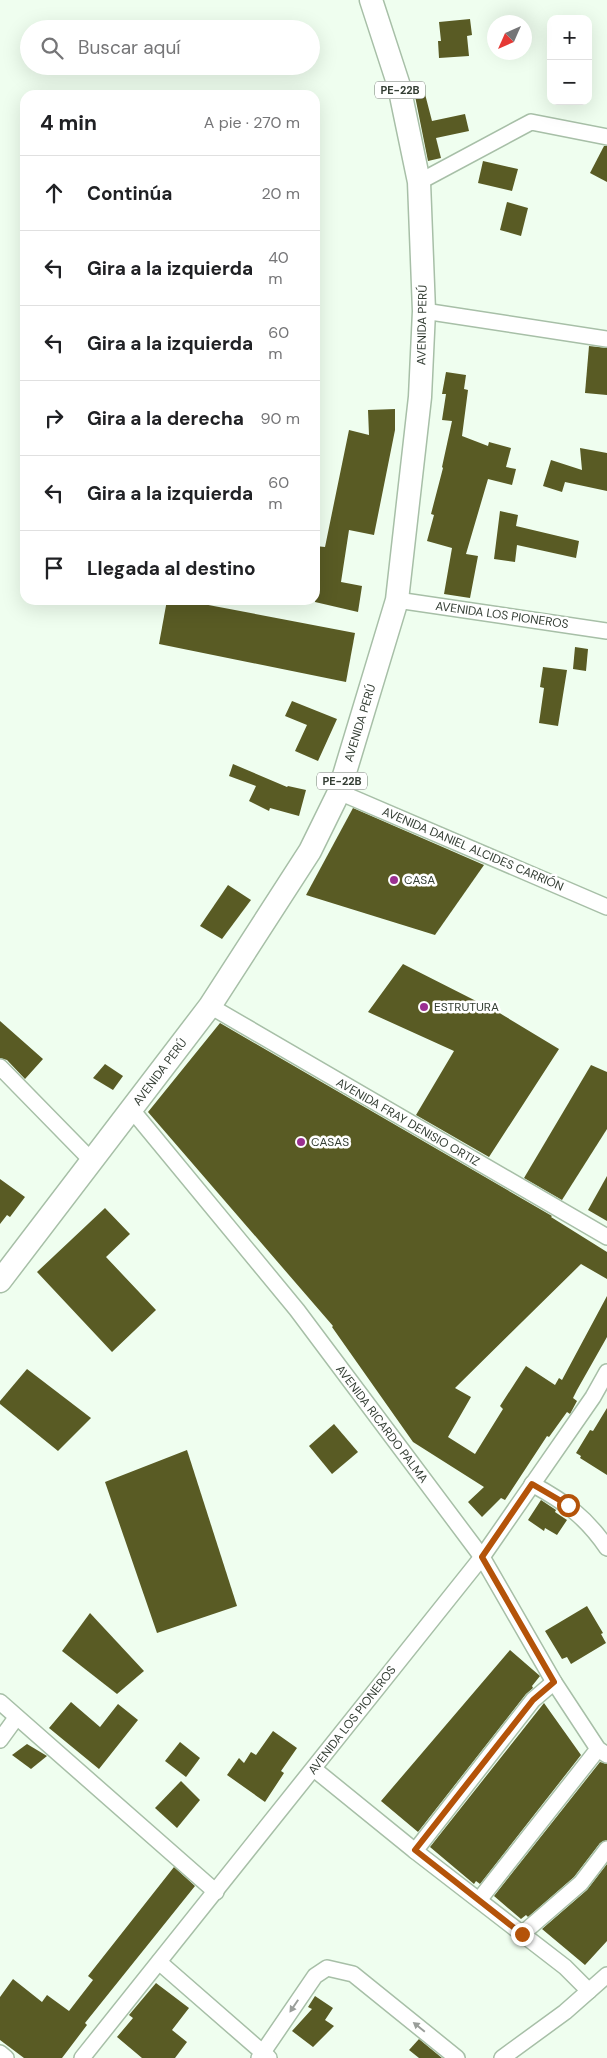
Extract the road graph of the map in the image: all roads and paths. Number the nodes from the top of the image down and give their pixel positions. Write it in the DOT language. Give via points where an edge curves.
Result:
graph roads {
  1 [pos="371,0"];
  2 [pos="607,137"];
  3 [pos="419,182"];
  4 [pos="424,312"];
  5 [pos="607,339"];
  6 [pos="397,600"];
  7 [pos="607,631"];
  8 [pos="339,792"];
  9 [pos="607,907"];
  10 [pos="210,1006"];
  11 [pos="0,1067"];
  12 [pos="132,1110"];
  13 [pos="91,1160"];
  14 [pos="607,1237"];
  15 [pos="0,1281"];
  16 [pos="607,1372"];
  17 [pos="594,1396"];
  18 [pos="607,1404"];
  19 [pos="532,1484"];
  20 [pos="607,1548"];
  21 [pos="482,1557"];
  22 [pos="554,1682"];
  23 [pos="0,1702"];
  24 [pos="16,1718"];
  25 [pos="0,1740"];
  26 [pos="603,1752"];
  27 [pos="314,1769"];
  28 [pos="607,1849"];
  29 [pos="415,1850"];
  30 [pos="216,1892"];
  31 [pos="479,1900"];
  32 [pos="522,1934"];
  33 [pos="159,1962"];
  34 [pos="607,1975"];
  35 [pos="589,1991"];
  36 [pos="0,2053"];
  37 [pos="264,2056"];
  38 [pos="6,2058"];
  39 [pos="82,2058"];
  40 [pos="457,2058"];
  41 [pos="502,2058"];
  1 -- 3 [label="highway, PE-22B" via="399,86"];
  2 -- 3 [label="street" via="531,122"];
  3 -- 4 [label="highway, AVENIDA PERÚ / PE-22B"];
  4 -- 5 [label="street"];
  4 -- 6 [label="highway, AVENIDA PERÚ / PE-22B" via="420,397"];
  6 -- 7 [label="street, AVENIDA LOS PIONEROS"];
  6 -- 8 [label="highway, AVENIDA PERÚ / PE-22B"];
  8 -- 9 [label="street, AVENIDA DANIEL ALCIDES CARRIÓN"];
  8 -- 10 [label="highway, AVENIDA PERÚ / PE-22B" via="310,851"];
  10 -- 12 [label="highway, AVENIDA PERÚ / PE-22B"];
  10 -- 14 [label="street, AVENIDA FRAY DENISIO ORTIZ"];
  11 -- 13 [label="street"];
  12 -- 13 [label="highway, AVENIDA PERÚ / PE-22B"];
  12 -- 21 [label="street, AVENIDA RICARDO PALMA" via="297,1310"];
  13 -- 15 [label="highway, AVENIDA PERÚ / PE-22B"];
  16 -- 17 [label="street, AVENIDA LOS PIONEROS"];
  17 -- 18 [label="street"];
  17 -- 19 [label="street, AVENIDA LOS PIONEROS"];
  19 -- 20 [label="street" via="584,1518"];
  19 -- 21 [label="street, AVENIDA LOS PIONEROS"];
  21 -- 22 [label="street, AVENIDA RICARDO PALMA"];
  21 -- 27 [label="street, AVENIDA LOS PIONEROS"];
  22 -- 26 [label="street, AVENIDA RICARDO PALMA"];
  22 -- 29 [label="street" via="533,1700"];
  23 -- 24 [label="street"];
  24 -- 25 [label="street"];
  24 -- 30 [label="street"];
  26 -- 31 [label="street"];
  27 -- 29 [label="street"];
  27 -- 30 [label="street, AVENIDA LOS PIONEROS"];
  28 -- 32 [label="street" via="581,1883"];
  29 -- 31 [label="street"];
  30 -- 33 [label="street, AVENIDA LOS PIONEROS"];
  31 -- 32 [label="street"];
  32 -- 35 [label="street" via="565,1967"];
  33 -- 37 [label="street"];
  33 -- 39 [label="street, AVENIDA LOS PIONEROS"];
  34 -- 35 [label="street"];
  35 -- 41 [label="street"];
  36 -- 38 [label="street"];
  40 -- 37 [label="street, one-way" via="353,1974 327,1968 314,1976"];
}
